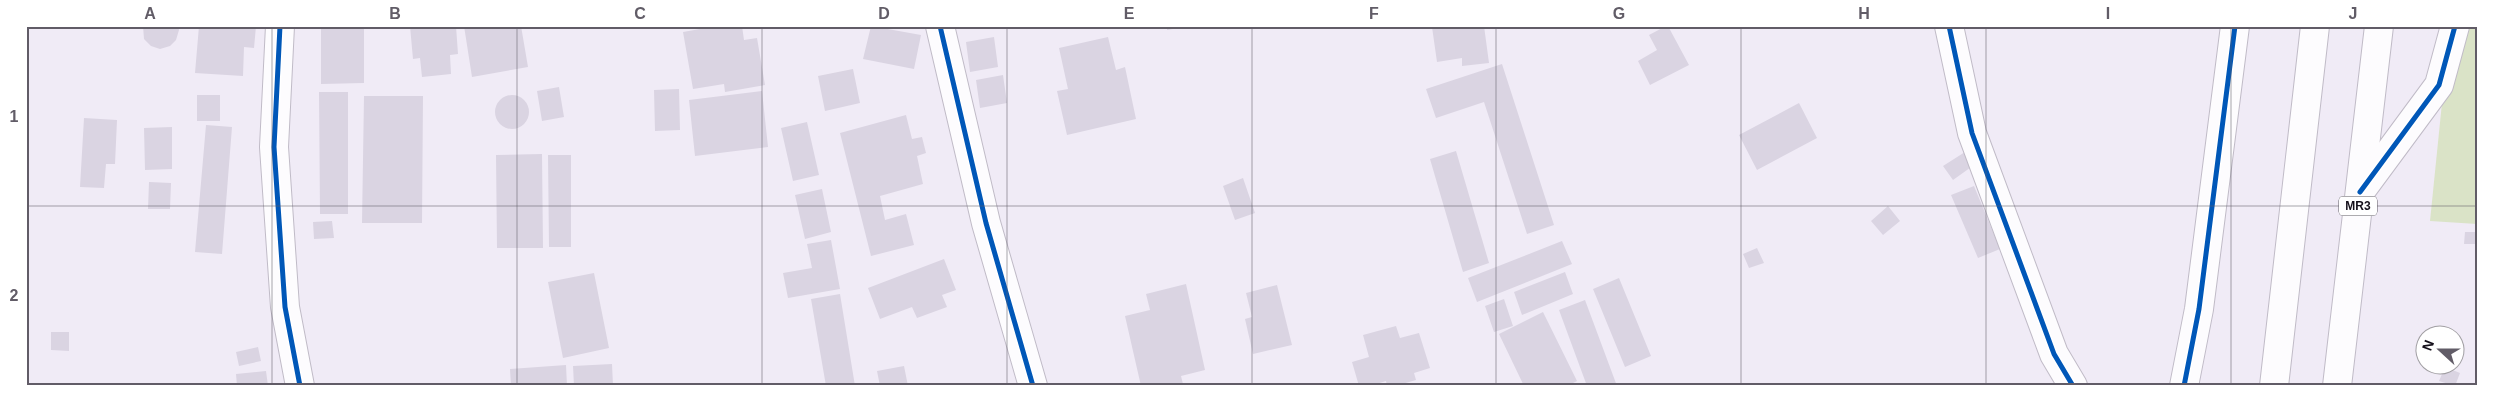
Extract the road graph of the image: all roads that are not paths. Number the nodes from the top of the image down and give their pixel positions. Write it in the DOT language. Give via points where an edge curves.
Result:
graph roads {
  1 [pos="280,26"];
  2 [pos="940,26"];
  3 [pos="1949,26"];
  4 [pos="2235,26"];
  5 [pos="2315,26"];
  6 [pos="2379,26"];
  7 [pos="2455,26"];
  8 [pos="2360,192"];
  9 [pos="300,386"];
  10 [pos="1032,386"];
  11 [pos="2074,386"];
  12 [pos="2184,386"];
  13 [pos="2274,386"];
  14 [pos="2337,386"];
  1 -- 9 [label="main road" via="274,147 285,307"];
  2 -- 10 [label="main road" via="986,223"];
  3 -- 11 [label="main road" via="1972,133 2054,354"];
  4 -- 12 [label="main road" via="2198,308"];
  5 -- 13 [label="main road"];
  6 -- 8 [label="main road, MR3"];
  7 -- 8 [label="main road" via="2439,85"];
  8 -- 14 [label="main road, MR3"];
}
